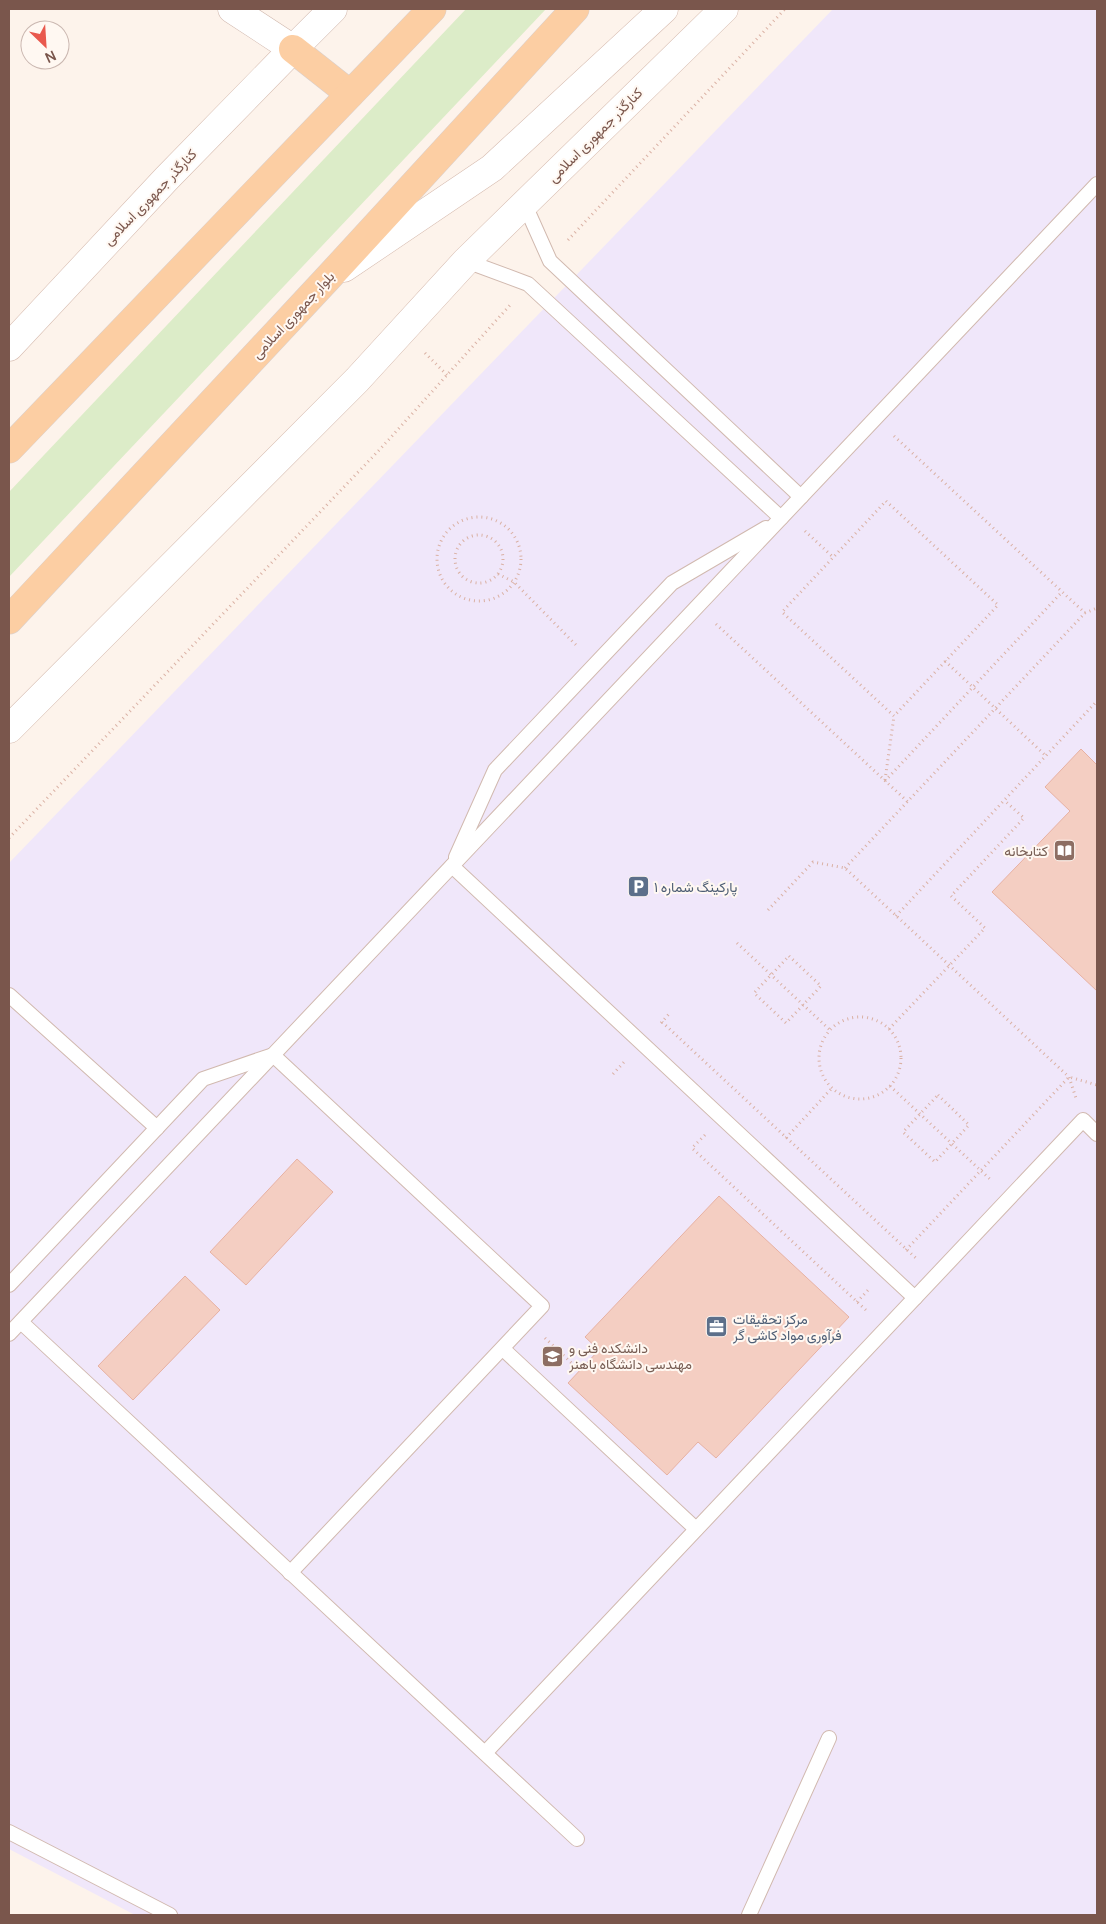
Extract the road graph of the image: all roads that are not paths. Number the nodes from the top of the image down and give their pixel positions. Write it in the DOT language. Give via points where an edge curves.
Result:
graph roads {
  1 [pos="232,9"];
  2 [pos="332,9"];
  3 [pos="432,9"];
  4 [pos="575,9"];
  5 [pos="724,9"];
  6 [pos="662,11"];
  7 [pos="293,49"];
  8 [pos="350,94"];
  9 [pos="1097,184"];
  10 [pos="525,204"];
  11 [pos="466,261"];
  12 [pos="327,279"];
  13 [pos="9,347"];
  14 [pos="9,449"];
  15 [pos="801,497"];
  16 [pos="783,516"];
  17 [pos="9,620"];
  18 [pos="9,729"];
  19 [pos="452,866"];
  20 [pos="9,994"];
  21 [pos="273,1055"];
  22 [pos="157,1128"];
  23 [pos="1097,1134"];
  24 [pos="9,1285"];
  25 [pos="915,1298"];
  26 [pos="21,1322"];
  27 [pos="9,1334"];
  28 [pos="502,1349"];
  29 [pos="696,1529"];
  30 [pos="290,1573"];
  31 [pos="830,1738"];
  32 [pos="484,1753"];
  33 [pos="9,1832"];
  34 [pos="576,1839"];
  35 [pos="170,1915"];
  36 [pos="749,1915"];
  1 -- 7 [label="street"];
  2 -- 7 [label="street, کنارگذر جمهوری اسلامی"];
  3 -- 8 [label="main road"];
  4 -- 12 [label="main road, بلوار جمهوری اسلامی"];
  5 -- 10 [label="street, کنارگذر جمهوری اسلامی"];
  6 -- 12 [label="street" via="492,168"];
  7 -- 8 [label="main road"];
  7 -- 13 [label="street, کنارگذر جمهوری اسلامی"];
  8 -- 14 [label="main road"];
  9 -- 15 [label="lane"];
  10 -- 11 [label="street, کنارگذر جمهوری اسلامی"];
  10 -- 15 [label="lane" via="550,261"];
  11 -- 16 [label="lane" via="528,284"];
  11 -- 18 [label="street, کنارگذر جمهوری اسلامی" via="357,380"];
  12 -- 17 [label="main road, بلوار جمهوری اسلامی"];
  15 -- 16 [label="lane"];
  16 -- 19 [label="lane"];
  16 -- 19 [label="lane" via="672,583 595,664 495,770"];
  19 -- 21 [label="lane"];
  19 -- 25 [label="lane"];
  20 -- 22 [label="lane"];
  21 -- 22 [label="lane" via="203,1079"];
  21 -- 26 [label="lane"];
  21 -- 28 [label="lane" via="542,1306"];
  22 -- 24 [label="lane"];
  23 -- 25 [label="lane" via="1083,1120"];
  25 -- 29 [label="lane"];
  26 -- 27 [label="lane"];
  26 -- 30 [label="lane"];
  28 -- 29 [label="lane"];
  28 -- 30 [label="lane"];
  29 -- 32 [label="lane"];
  30 -- 32 [label="lane"];
  31 -- 36 [label="lane"];
  32 -- 34 [label="lane"];
  33 -- 35 [label="lane"];
}
